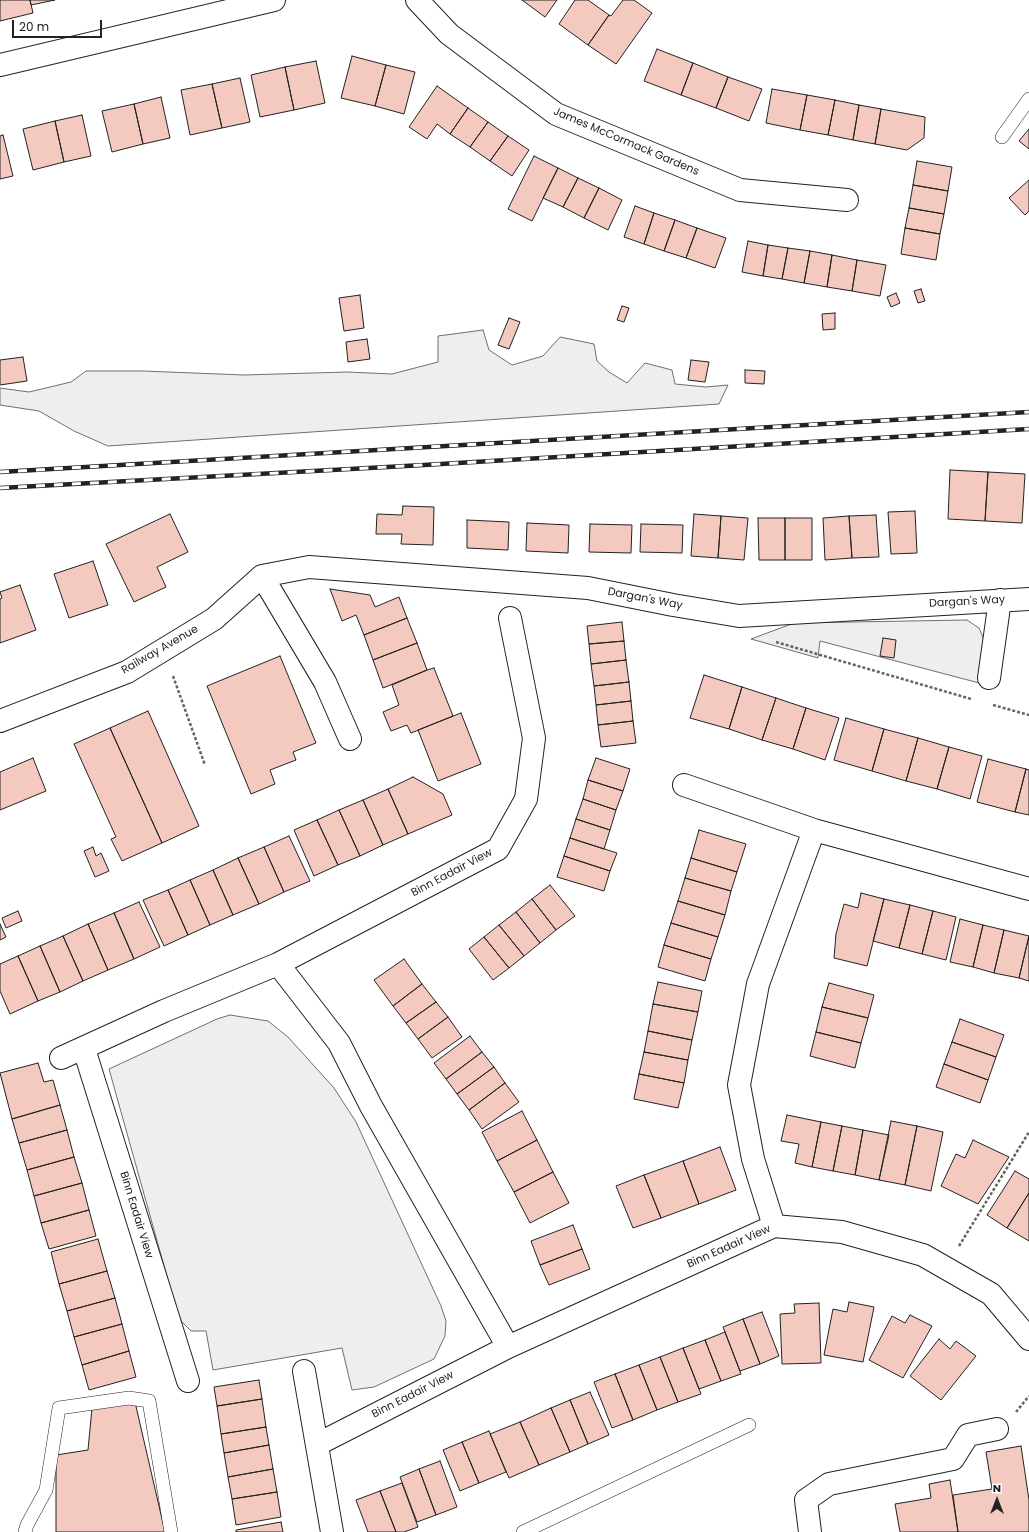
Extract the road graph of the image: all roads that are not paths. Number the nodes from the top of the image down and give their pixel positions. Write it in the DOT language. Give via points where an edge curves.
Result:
graph roads {
  1 [pos="274,0"];
  2 [pos="417,0"];
  3 [pos="0,65"];
  4 [pos="1029,99"];
  5 [pos="1002,137"];
  6 [pos="847,200"];
  7 [pos="262,576"];
  8 [pos="1029,599"];
  9 [pos="1000,600"];
  10 [pos="510,618"];
  11 [pos="989,678"];
  12 [pos="0,721"];
  13 [pos="350,739"];
  14 [pos="684,785"];
  15 [pos="814,830"];
  16 [pos="1029,889"];
  17 [pos="278,964"];
  18 [pos="84,1048"];
  19 [pos="61,1058"];
  20 [pos="774,1226"];
  21 [pos="1029,1339"];
  22 [pos="508,1347"];
  23 [pos="304,1371"];
  24 [pos="188,1382"];
  25 [pos="749,1425"];
  26 [pos="997,1429"];
  27 [pos="318,1444"];
  28 [pos="25,1532"];
  29 [pos="170,1532"];
  30 [pos="332,1532"];
  31 [pos="523,1532"];
  32 [pos="810,1532"];
  1 -- 3 [label="street"];
  2 -- 6 [label="street, James McCormack Gardens" via="449,34 556,114 740,190"];
  4 -- 5 [label="lane"];
  7 -- 9 [label="street, Dargan's Way" via="309,566 588,588 739,616"];
  7 -- 12 [label="street, Railway Avenue" via="214,619 127,672"];
  7 -- 13 [label="street" via="325,682"];
  8 -- 9 [label="street, Dargan's Way"];
  9 -- 11 [label="street"];
  10 -- 17 [label="street, Binn Eadair View" via="534,738 526,799 498,849"];
  14 -- 15 [label="street"];
  15 -- 16 [label="street"];
  15 -- 20 [label="street" via="758,984 739,1085 753,1159"];
  17 -- 18 [label="street, Binn Eadair View" via="164,1011"];
  17 -- 22 [label="street" via="339,1042 371,1106"];
  18 -- 19 [label="street, Binn Eadair View"];
  18 -- 24 [label="street, Binn Eadair View"];
  20 -- 21 [label="street, Binn Eadair View" via="842,1232 923,1255 991,1294"];
  20 -- 22 [label="street, Binn Eadair View"];
  22 -- 27 [label="street, Binn Eadair View"];
  23 -- 27 [label="street"];
  25 -- 31 [label="lane"];
  26 -- 32 [label="street" via="968,1435 953,1459 829,1484 806,1500"];
  27 -- 30 [label="street"];
  28 -- 29 [label="lane" via="46,1490 59,1408 129,1398 149,1401"];
}
